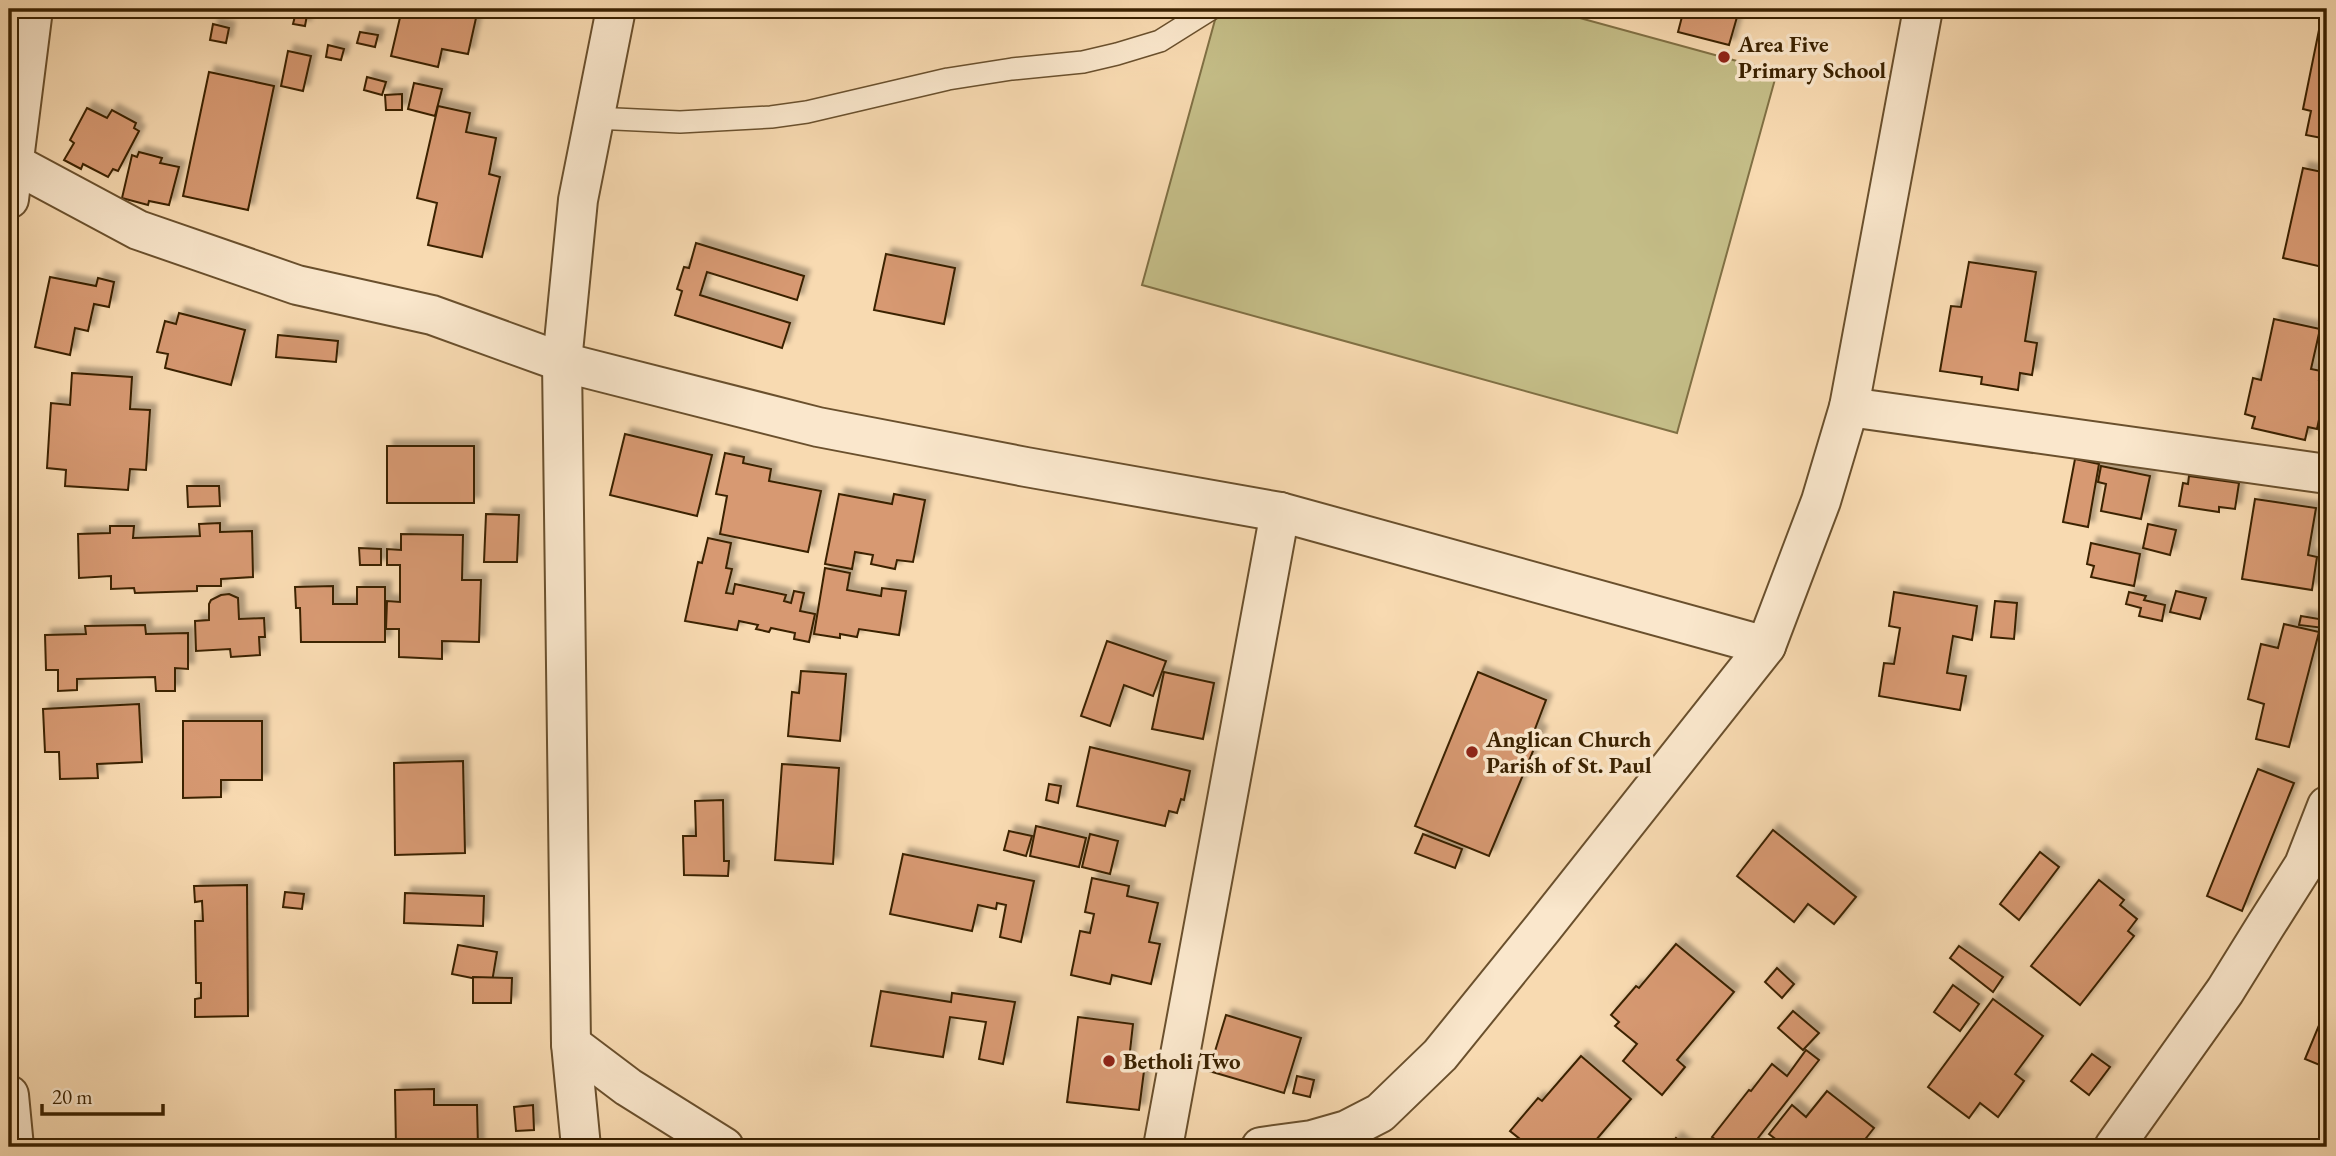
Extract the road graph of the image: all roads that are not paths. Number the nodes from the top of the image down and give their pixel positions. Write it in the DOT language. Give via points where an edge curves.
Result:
graph roads {
  1 [pos="33,9"];
  2 [pos="616,9"];
  3 [pos="1211,9"];
  4 [pos="1923,9"];
  5 [pos="594,118"];
  6 [pos="11,181"];
  7 [pos="562,362"];
  8 [pos="1849,407"];
  9 [pos="2327,474"];
  10 [pos="1280,512"];
  11 [pos="1766,646"];
  12 [pos="2327,806"];
  13 [pos="571,1044"];
  14 [pos="9,1095"];
  15 [pos="14,1147"];
  16 [pos="581,1147"];
  17 [pos="724,1147"];
  18 [pos="1163,1147"];
  19 [pos="1261,1147"];
  20 [pos="2114,1147"];
  1 -- 6 [label="street"];
  2 -- 5 [label="street"];
  3 -- 5 [label="lane" via="1160,41 1117,54 948,79 807,112 680,122"];
  4 -- 8 [label="street"];
  5 -- 7 [label="street" via="578,200"];
  6 -- 7 [label="street" via="297,285 432,315"];
  7 -- 10 [label="street" via="818,427"];
  7 -- 13 [label="street"];
  8 -- 9 [label="street"];
  8 -- 11 [label="street" via="1821,501"];
  10 -- 11 [label="street"];
  10 -- 18 [label="street"];
  11 -- 19 [label="street" via="1432,1063 1380,1113 1347,1130"];
  12 -- 20 [label="street" via="2304,865 2273,915"];
  13 -- 16 [label="street"];
  13 -- 17 [label="street" via="628,1087"];
  14 -- 15 [label="street"];
}
